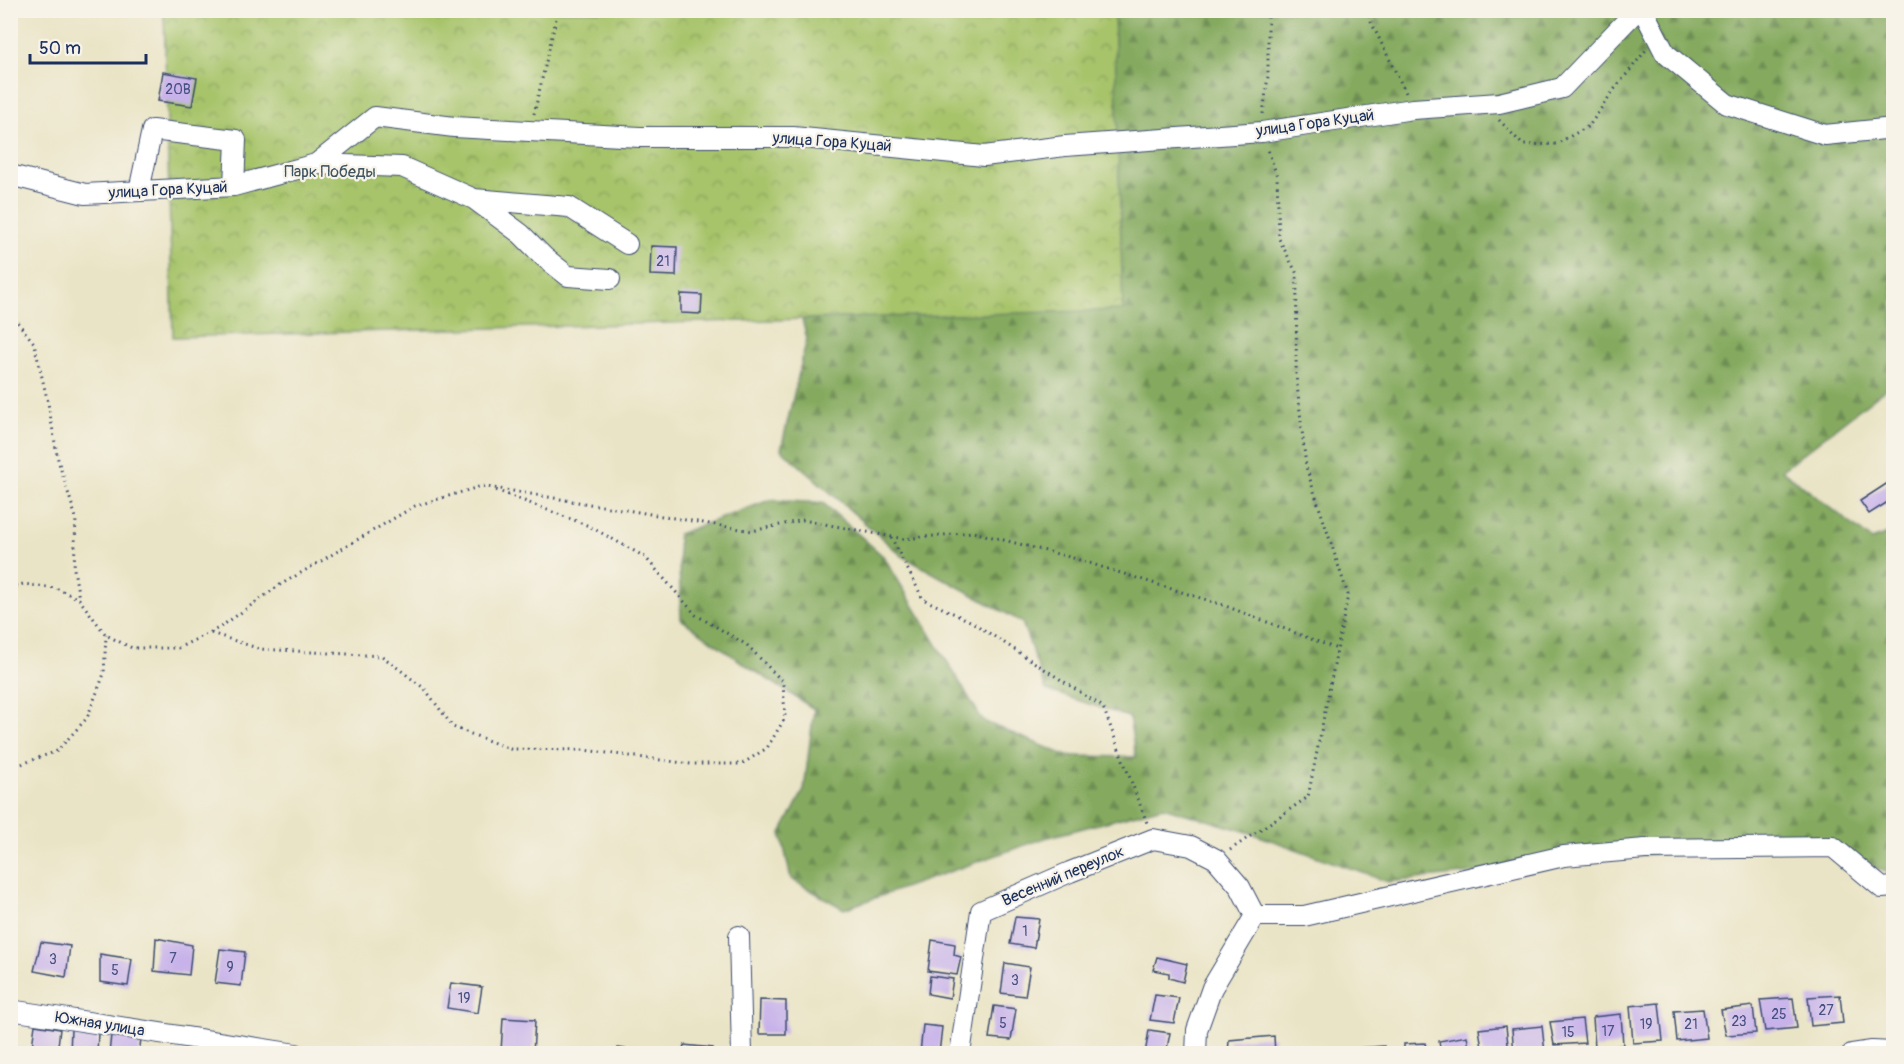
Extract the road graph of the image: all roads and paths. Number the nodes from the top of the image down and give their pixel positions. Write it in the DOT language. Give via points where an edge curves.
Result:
graph roads {
  1 [pos="558,10"];
  2 [pos="1268,10"];
  3 [pos="1368,10"];
  4 [pos="1637,10"];
  5 [pos="1643,10"];
  6 [pos="1657,37"];
  7 [pos="1485,104"];
  8 [pos="1413,109"];
  9 [pos="1893,128"];
  10 [pos="530,130"];
  11 [pos="1262,132"];
  12 [pos="316,164"];
  13 [pos="10,175"];
  14 [pos="234,186"];
  15 [pos="139,191"];
  16 [pos="474,200"];
  17 [pos="627,244"];
  18 [pos="610,279"];
  19 [pos="10,313"];
  20 [pos="487,487"];
  21 [pos="890,536"];
  22 [pos="10,588"];
  23 [pos="79,599"];
  24 [pos="209,633"];
  25 [pos="106,635"];
  26 [pos="1337,650"];
  27 [pos="10,765"];
  28 [pos="1153,839"];
  29 [pos="1216,859"];
  30 [pos="1893,887"];
  31 [pos="1255,916"];
  32 [pos="739,936"];
  33 [pos="10,1010"];
  34 [pos="1893,1052"];
  35 [pos="296,1053"];
  36 [pos="742,1053"];
  37 [pos="960,1053"];
  38 [pos="1196,1053"];
  39 [pos="1852,1053"];
  1 -- 10 [label="path"];
  2 -- 11 [label="path" via="1268,76"];
  3 -- 8 [label="path"];
  4 -- 7 [label="street, улица Гора Куцай" via="1562,88"];
  5 -- 6 [label="street"];
  6 -- 7 [label="path" via="1589,126 1556,144 1523,145"];
  6 -- 9 [label="street" via="1665,53 1727,104 1825,135"];
  7 -- 8 [label="street, улица Гора Куцай"];
  8 -- 11 [label="street, улица Гора Куцай"];
  10 -- 11 [label="street, улица Гора Куцай" via="640,137 793,137 984,156"];
  10 -- 12 [label="street, улица Гора Куцай" via="454,127 375,117"];
  11 -- 26 [label="path" via="1277,176 1280,239 1297,274 1296,375 1306,467 1348,595"];
  12 -- 14 [label="street, улица Гора Куцай"];
  12 -- 16 [label="street" via="402,167"];
  13 -- 15 [label="street, улица Гора Куцай" via="85,194"];
  14 -- 15 [label="street, улица Гора Куцай"];
  14 -- 15 [label="street" via="236,140 152,130"];
  16 -- 17 [label="street" via="568,207"];
  16 -- 18 [label="street" via="568,276"];
  19 -- 23 [label="path" via="34,343 58,460 76,518 74,569"];
  20 -- 21 [label="path" via="752,531 803,520"];
  20 -- 24 [label="path" via="416,506 280,585"];
  20 -- 24 [label="path" via="589,526 645,556 696,615 747,645 783,682 785,718 767,748 742,764 691,764 584,750 510,749 453,727 425,689 382,656 260,649"];
  21 -- 26 [label="path" via="904,539 973,532 1073,558 1223,605"];
  21 -- 28 [label="path" via="923,599 972,622 1103,707"];
  22 -- 23 [label="path" via="23,584 56,588"];
  23 -- 25 [label="path"];
  24 -- 25 [label="path" via="178,648 132,648"];
  25 -- 27 [label="path" via="104,674 87,718 57,751"];
  26 -- 29 [label="path" via="1308,797"];
  28 -- 29 [label="street" via="1191,846"];
  28 -- 37 [label="street, Весенний переулок" via="981,911"];
  29 -- 31 [label="street" via="1240,887"];
  30 -- 31 [label="street" via="1882,888 1833,847 1645,849 1564,856 1304,916"];
  31 -- 38 [label="street" via="1212,988 1197,1030"];
  32 -- 36 [label="street"];
  33 -- 35 [label="street, Южная улица"];
  34 -- 39 [label="street"];
}
